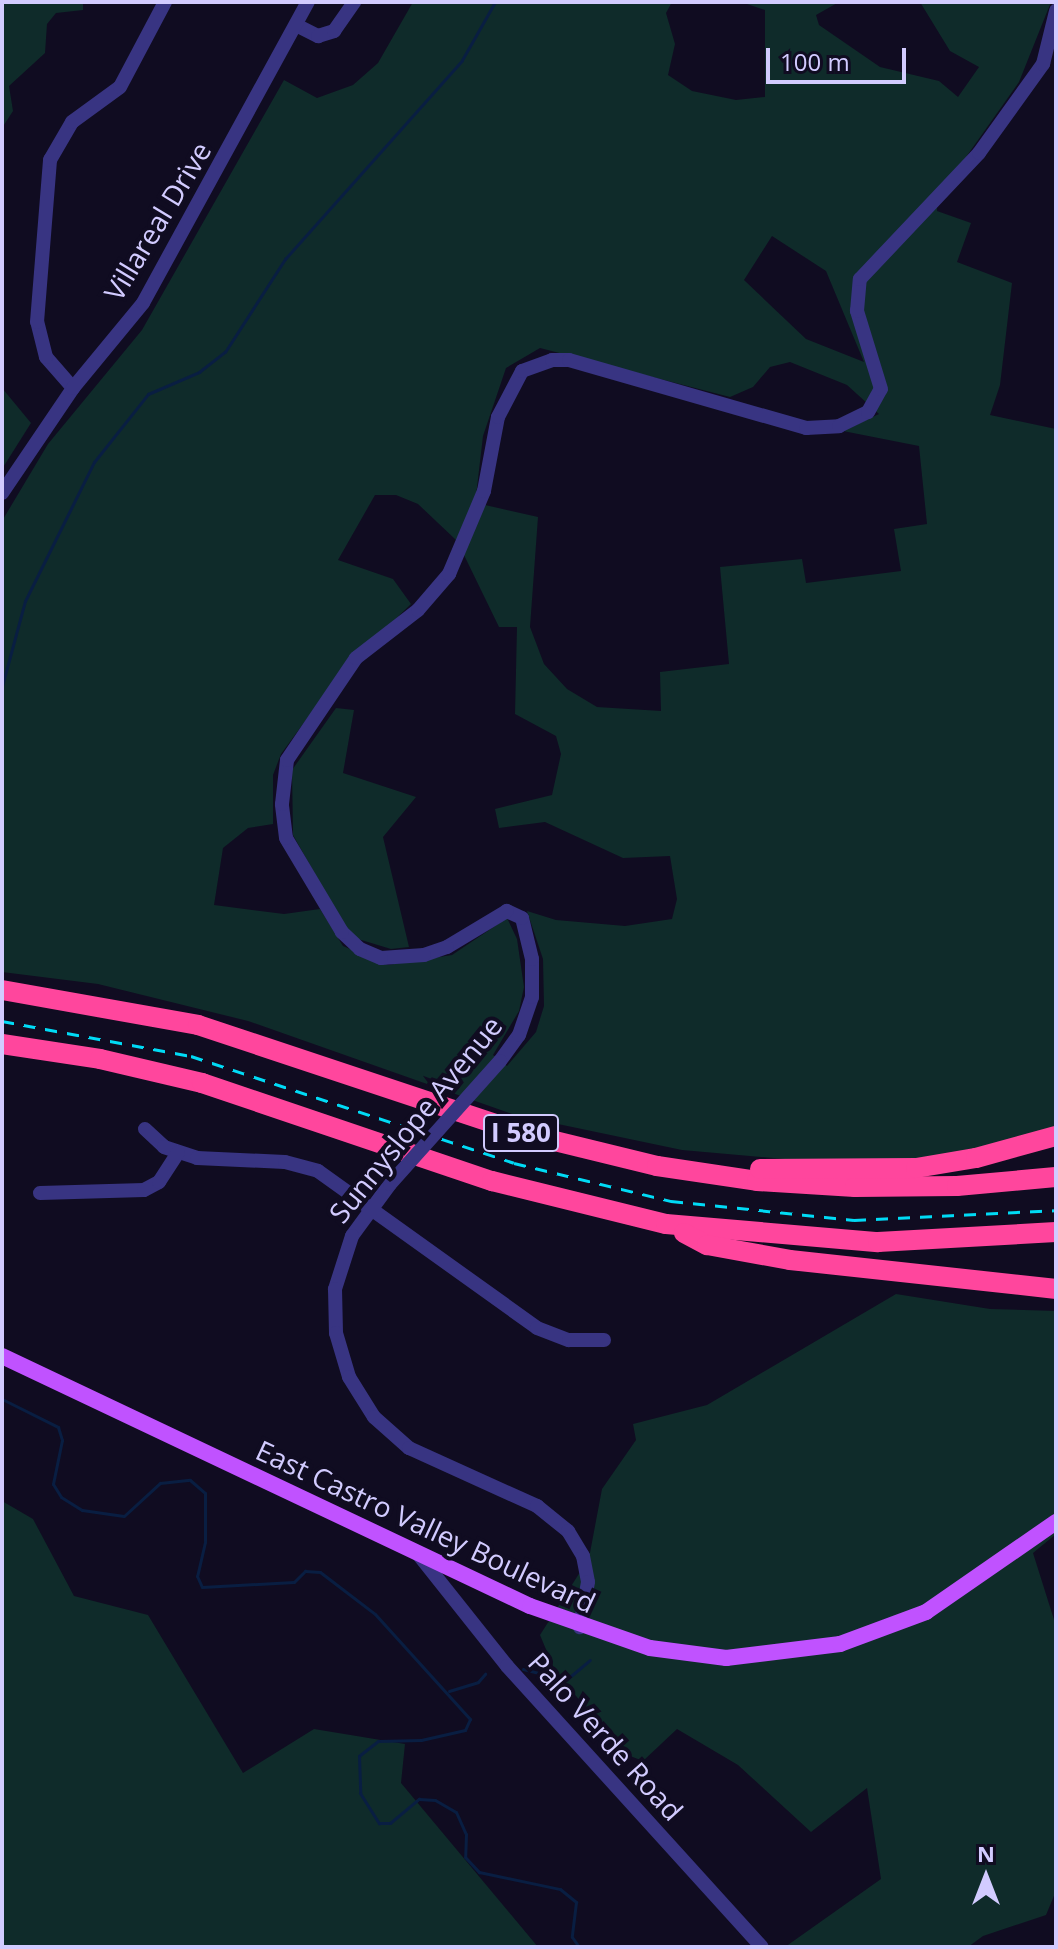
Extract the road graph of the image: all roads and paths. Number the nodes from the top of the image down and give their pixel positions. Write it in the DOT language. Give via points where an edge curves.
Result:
graph roads {
  1 [pos="165,2"];
  2 [pos="308,2"];
  3 [pos="354,2"];
  4 [pos="1056,11"];
  5 [pos="296,25"];
  6 [pos="73,388"];
  7 [pos="2,493"];
  8 [pos="2,990"];
  9 [pos="2,1044"];
  10 [pos="145,1129"];
  11 [pos="1056,1136"];
  12 [pos="178,1153"];
  13 [pos="657,1166"];
  14 [pos="1056,1177"];
  15 [pos="40,1193"];
  16 [pos="372,1205"];
  17 [pos="666,1224"];
  18 [pos="1056,1232"];
  19 [pos="1056,1289"];
  20 [pos="604,1340"];
  21 [pos="2,1356"];
  22 [pos="1056,1522"];
  23 [pos="418,1554"];
  24 [pos="580,1627"];
  25 [pos="762,1947"];
  1 -- 6 [label="street" via="120,87 72,122 50,160 37,322 46,357"];
  2 -- 5 [label="street, Villareal Drive"];
  3 -- 5 [label="street" via="334,31 318,36"];
  4 -- 16 [label="street, Sunnyslope Avenue, bridge" via="1043,64 979,153 860,279 857,311 881,389 868,412 839,426 806,428 569,360 522,371 498,417 484,491 449,574 418,610 356,658 287,760 282,804 286,838 342,932 360,949 381,958 424,955 507,911 522,918 533,991 519,1035"];
  5 -- 6 [label="street, Villareal Drive" via="143,303"];
  6 -- 7 [label="street, Villareal Drive"];
  8 -- 13 [label="highway, I 580" via="198,1025 522,1133"];
  9 -- 17 [label="highway, I 580" via="100,1059 202,1083 511,1187"];
  10 -- 12 [label="street"];
  11 -- 13 [label="highway" via="976,1158 902,1169"];
  12 -- 15 [label="street" via="159,1182 144,1190"];
  12 -- 16 [label="street" via="217,1161 297,1164 328,1176"];
  13 -- 14 [label="highway, I 580" via="777,1183 876,1188"];
  16 -- 20 [label="street" via="537,1328 569,1340"];
  16 -- 24 [label="street, Sunnyslope Avenue" via="346,1248 335,1289 336,1333 349,1377 374,1417 409,1448 537,1506 568,1531 583,1556 588,1582"];
  17 -- 18 [label="highway, I 580" via="854,1242"];
  17 -- 19 [label="highway" via="707,1245 753,1254"];
  21 -- 23 [label="main road, East Castro Valley Boulevard"];
  22 -- 24 [label="main road, East Castro Valley Boulevard" via="926,1612 840,1644 726,1658 650,1648"];
  23 -- 24 [label="main road, East Castro Valley Boulevard"];
  23 -- 25 [label="street, Palo Verde Road" via="507,1666"];
}
